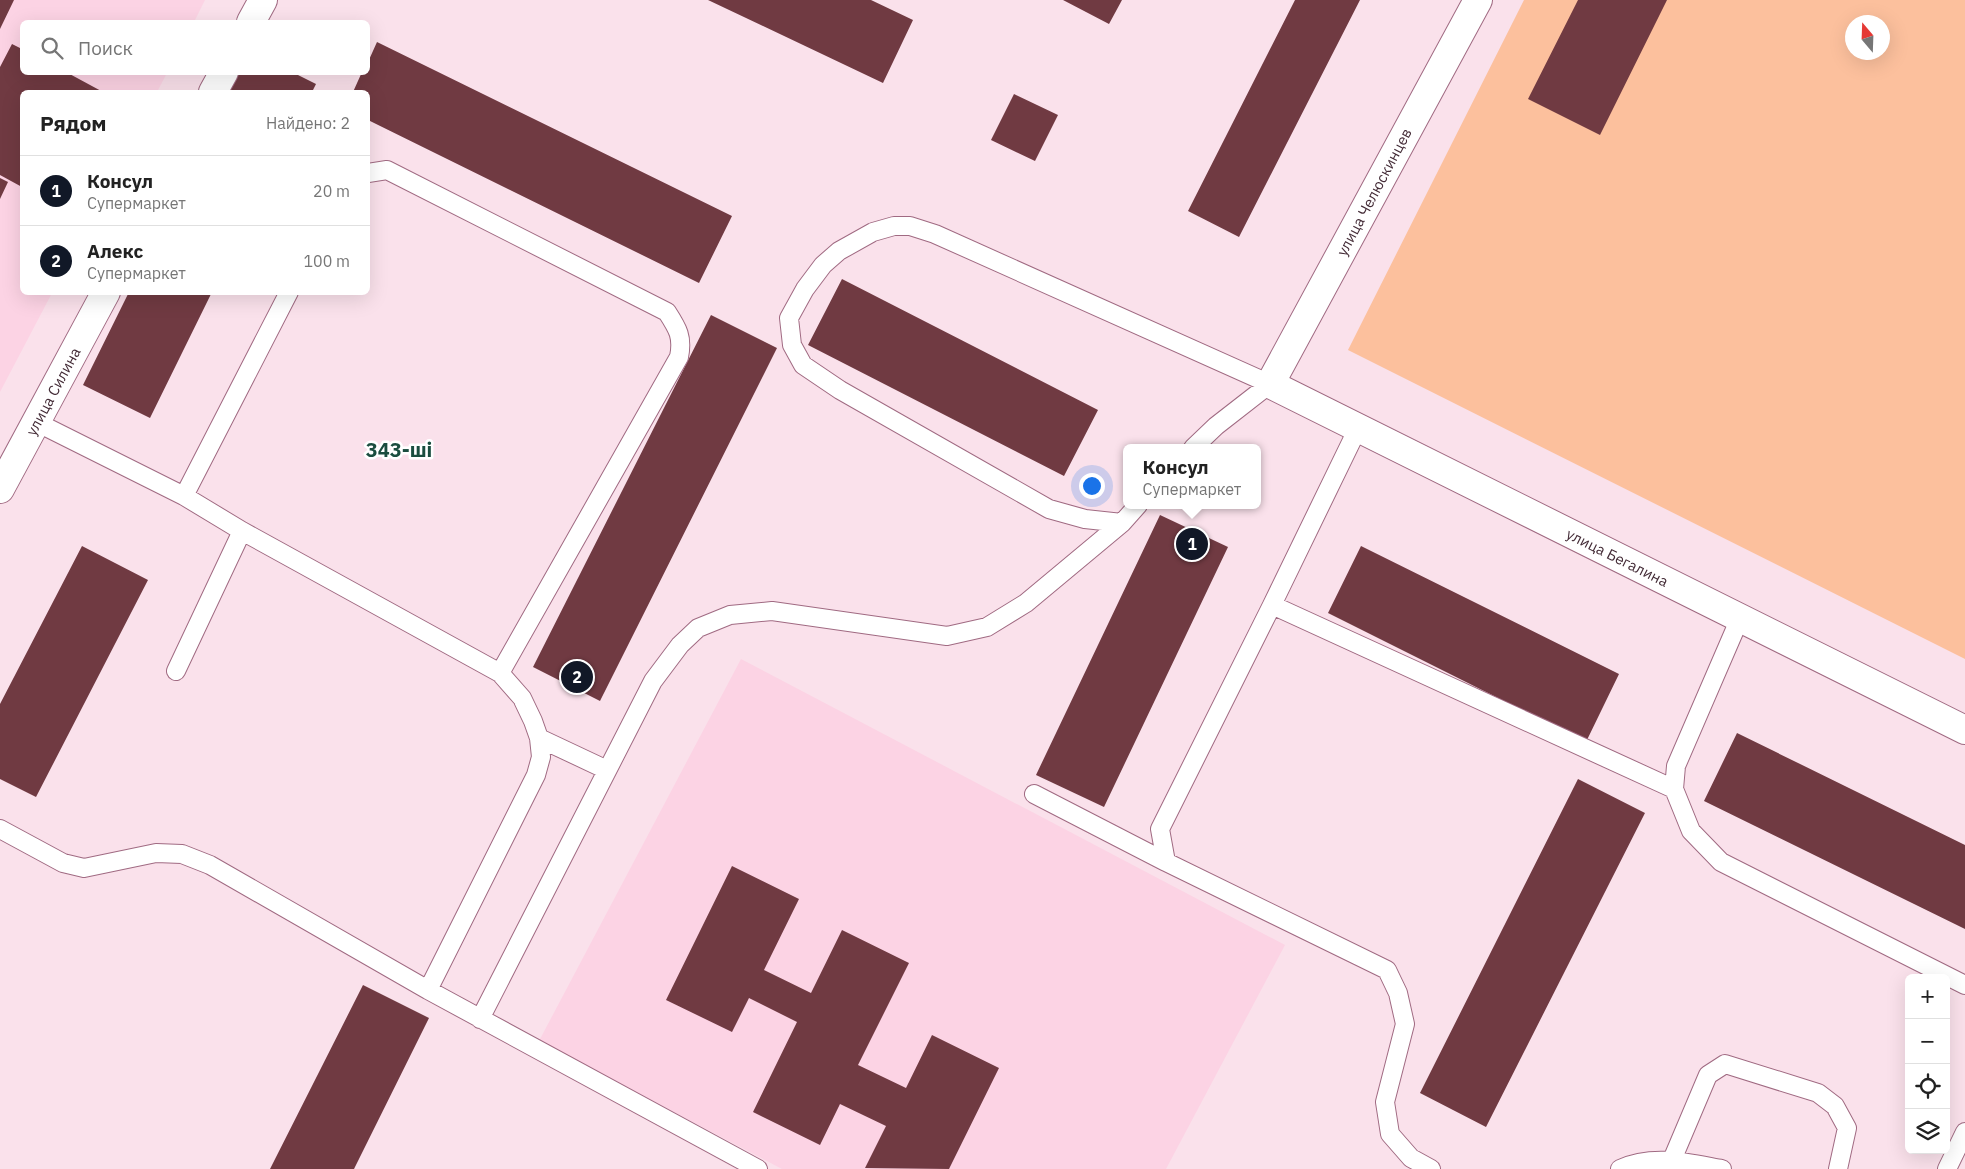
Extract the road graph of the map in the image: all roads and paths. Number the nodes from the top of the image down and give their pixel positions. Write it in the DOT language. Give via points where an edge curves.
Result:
graph roads {
  1 [pos="263,0"];
  2 [pos="1478,0"];
  3 [pos="252,20"];
  4 [pos="222,75"];
  5 [pos="214,90"];
  6 [pos="370,173"];
  7 [pos="104,295"];
  8 [pos="286,295"];
  9 [pos="1270,384"];
  10 [pos="36,422"];
  11 [pos="1358,428"];
  12 [pos="1197,444"];
  13 [pos="0,489"];
  14 [pos="184,496"];
  15 [pos="1134,509"];
  16 [pos="1122,523"];
  17 [pos="242,531"];
  18 [pos="1272,605"];
  19 [pos="1740,618"];
  20 [pos="176,671"];
  21 [pos="500,673"];
  22 [pos="1965,730"];
  23 [pos="539,738"];
  24 [pos="607,770"];
  25 [pos="1674,789"];
  26 [pos="1034,794"];
  27 [pos="0,829"];
  28 [pos="1166,862"];
  29 [pos="1965,985"];
  30 [pos="428,990"];
  31 [pos="480,1019"];
  32 [pos="1965,1132"];
  33 [pos="1672,1160"];
  34 [pos="758,1169"];
  35 [pos="1431,1169"];
  36 [pos="1620,1169"];
  37 [pos="1722,1169"];
  38 [pos="1838,1169"];
  39 [pos="1947,1169"];
  1 -- 3 [label="street"];
  2 -- 9 [label="street, улица Челюскинцев"];
  4 -- 5 [label="street"];
  6 -- 21 [label="lane" via="387,170 667,312 682,342 678,357"];
  7 -- 10 [label="street, улица Силина"];
  8 -- 14 [label="lane"];
  9 -- 11 [label="street, улица Бегалина"];
  9 -- 12 [label="lane"];
  9 -- 16 [label="lane" via="935,234 910,226 894,226 873,232 839,251 823,265 789,318 792,345 803,365 840,390 1049,508 1085,519"];
  10 -- 13 [label="street, улица Силина"];
  10 -- 14 [label="lane"];
  11 -- 18 [label="lane"];
  11 -- 19 [label="street, улица Бегалина"];
  14 -- 17 [label="lane"];
  15 -- 16 [label="lane"];
  16 -- 24 [label="lane" via="1026,603 987,627 947,636 772,611 730,616 698,628 680,645 653,681"];
  17 -- 20 [label="lane"];
  17 -- 21 [label="lane"];
  18 -- 25 [label="lane"];
  18 -- 28 [label="lane" via="1160,829"];
  19 -- 22 [label="street, улица Бегалина"];
  19 -- 25 [label="lane" via="1676,766"];
  21 -- 23 [label="lane" via="522,698"];
  23 -- 24 [label="lane"];
  23 -- 30 [label="lane" via="541,757 536,775"];
  24 -- 31 [label="lane"];
  25 -- 29 [label="lane" via="1691,831 1721,862"];
  26 -- 28 [label="lane"];
  27 -- 30 [label="lane" via="63,863 84,868 156,853 182,854 210,865"];
  28 -- 35 [label="lane" via="1387,970 1398,993 1405,1024 1385,1102 1390,1134 1411,1158"];
  30 -- 31 [label="lane"];
  31 -- 34 [label="lane"];
  32 -- 39 [label="lane"];
  33 -- 36 [label="lane" via="1633,1163"];
  33 -- 37 [label="lane"];
  33 -- 38 [label="lane" via="1708,1075 1725,1064 1818,1093 1835,1106 1847,1128"];
}
